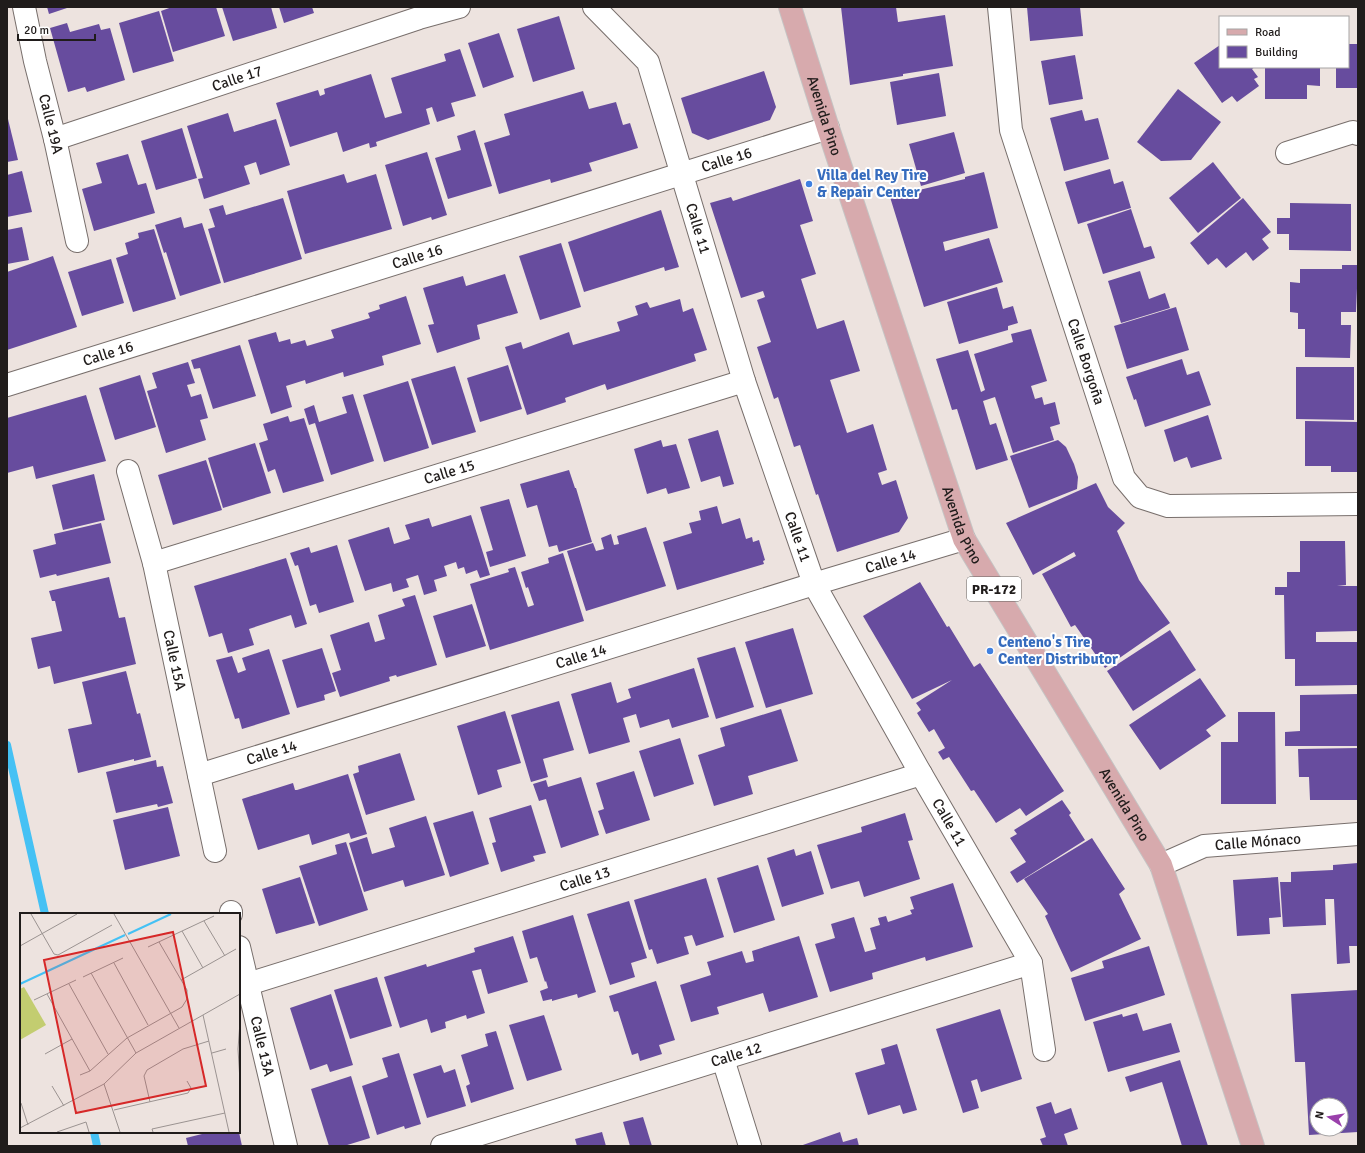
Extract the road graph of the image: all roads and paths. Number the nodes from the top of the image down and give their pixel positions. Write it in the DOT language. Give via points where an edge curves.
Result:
graph roads {
  1 [pos="24,7"];
  2 [pos="459,7"];
  3 [pos="594,7"];
  4 [pos="790,7"];
  5 [pos="999,7"];
  6 [pos="418,12"];
  7 [pos="828,128"];
  8 [pos="1358,134"];
  9 [pos="55,139"];
  10 [pos="1287,153"];
  11 [pos="681,174"];
  12 [pos="77,241"];
  13 [pos="744,381"];
  14 [pos="7,385"];
  15 [pos="128,472"];
  16 [pos="1358,504"];
  17 [pos="964,539"];
  18 [pos="154,563"];
  19 [pos="814,584"];
  20 [pos="921,774"];
  21 [pos="199,775"];
  22 [pos="1358,834"];
  23 [pos="215,851"];
  24 [pos="1161,866"];
  25 [pos="240,951"];
  26 [pos="1031,963"];
  27 [pos="248,984"];
  28 [pos="1044,1050"];
  29 [pos="723,1059"];
  30 [pos="286,1146"];
  31 [pos="442,1146"];
  32 [pos="750,1146"];
  33 [pos="1253,1146"];
  1 -- 9 [label="street, Calle 19A"];
  2 -- 6 [label="street"];
  3 -- 11 [label="street, Calle 11" via="648,62"];
  4 -- 7 [label="main road, Avenida Pino / PR-172"];
  5 -- 16 [label="street, Calle Borgoña" via="1011,130 1124,478 1140,497 1168,506"];
  6 -- 9 [label="street, Calle 17"];
  7 -- 11 [label="street, Calle 16"];
  7 -- 17 [label="main road, Avenida Pino / PR-172"];
  8 -- 10 [label="street" via="1353,132"];
  9 -- 12 [label="street, Calle 19A"];
  11 -- 13 [label="street, Calle 11"];
  11 -- 14 [label="street, Calle 16"];
  13 -- 18 [label="street, Calle 15"];
  13 -- 19 [label="street, Calle 11"];
  15 -- 18 [label="street, Calle 15A"];
  17 -- 19 [label="street, Calle 14"];
  17 -- 24 [label="main road, Avenida Pino / PR-172"];
  18 -- 21 [label="street, Calle 15A"];
  19 -- 20 [label="street, Calle 11"];
  19 -- 21 [label="street, Calle 14"];
  20 -- 26 [label="street, Calle 11"];
  20 -- 27 [label="street, Calle 13"];
  21 -- 23 [label="street, Calle 15A"];
  22 -- 24 [label="street, Calle Mónaco" via="1204,846"];
  24 -- 33 [label="main road, Avenida Pino / PR-172"];
  25 -- 27 [label="street, Calle 13A"];
  26 -- 28 [label="street, Calle 11"];
  26 -- 29 [label="street, Calle 12"];
  27 -- 30 [label="street, Calle 13A"];
  29 -- 31 [label="street, Calle 12"];
  29 -- 32 [label="street"];
}
